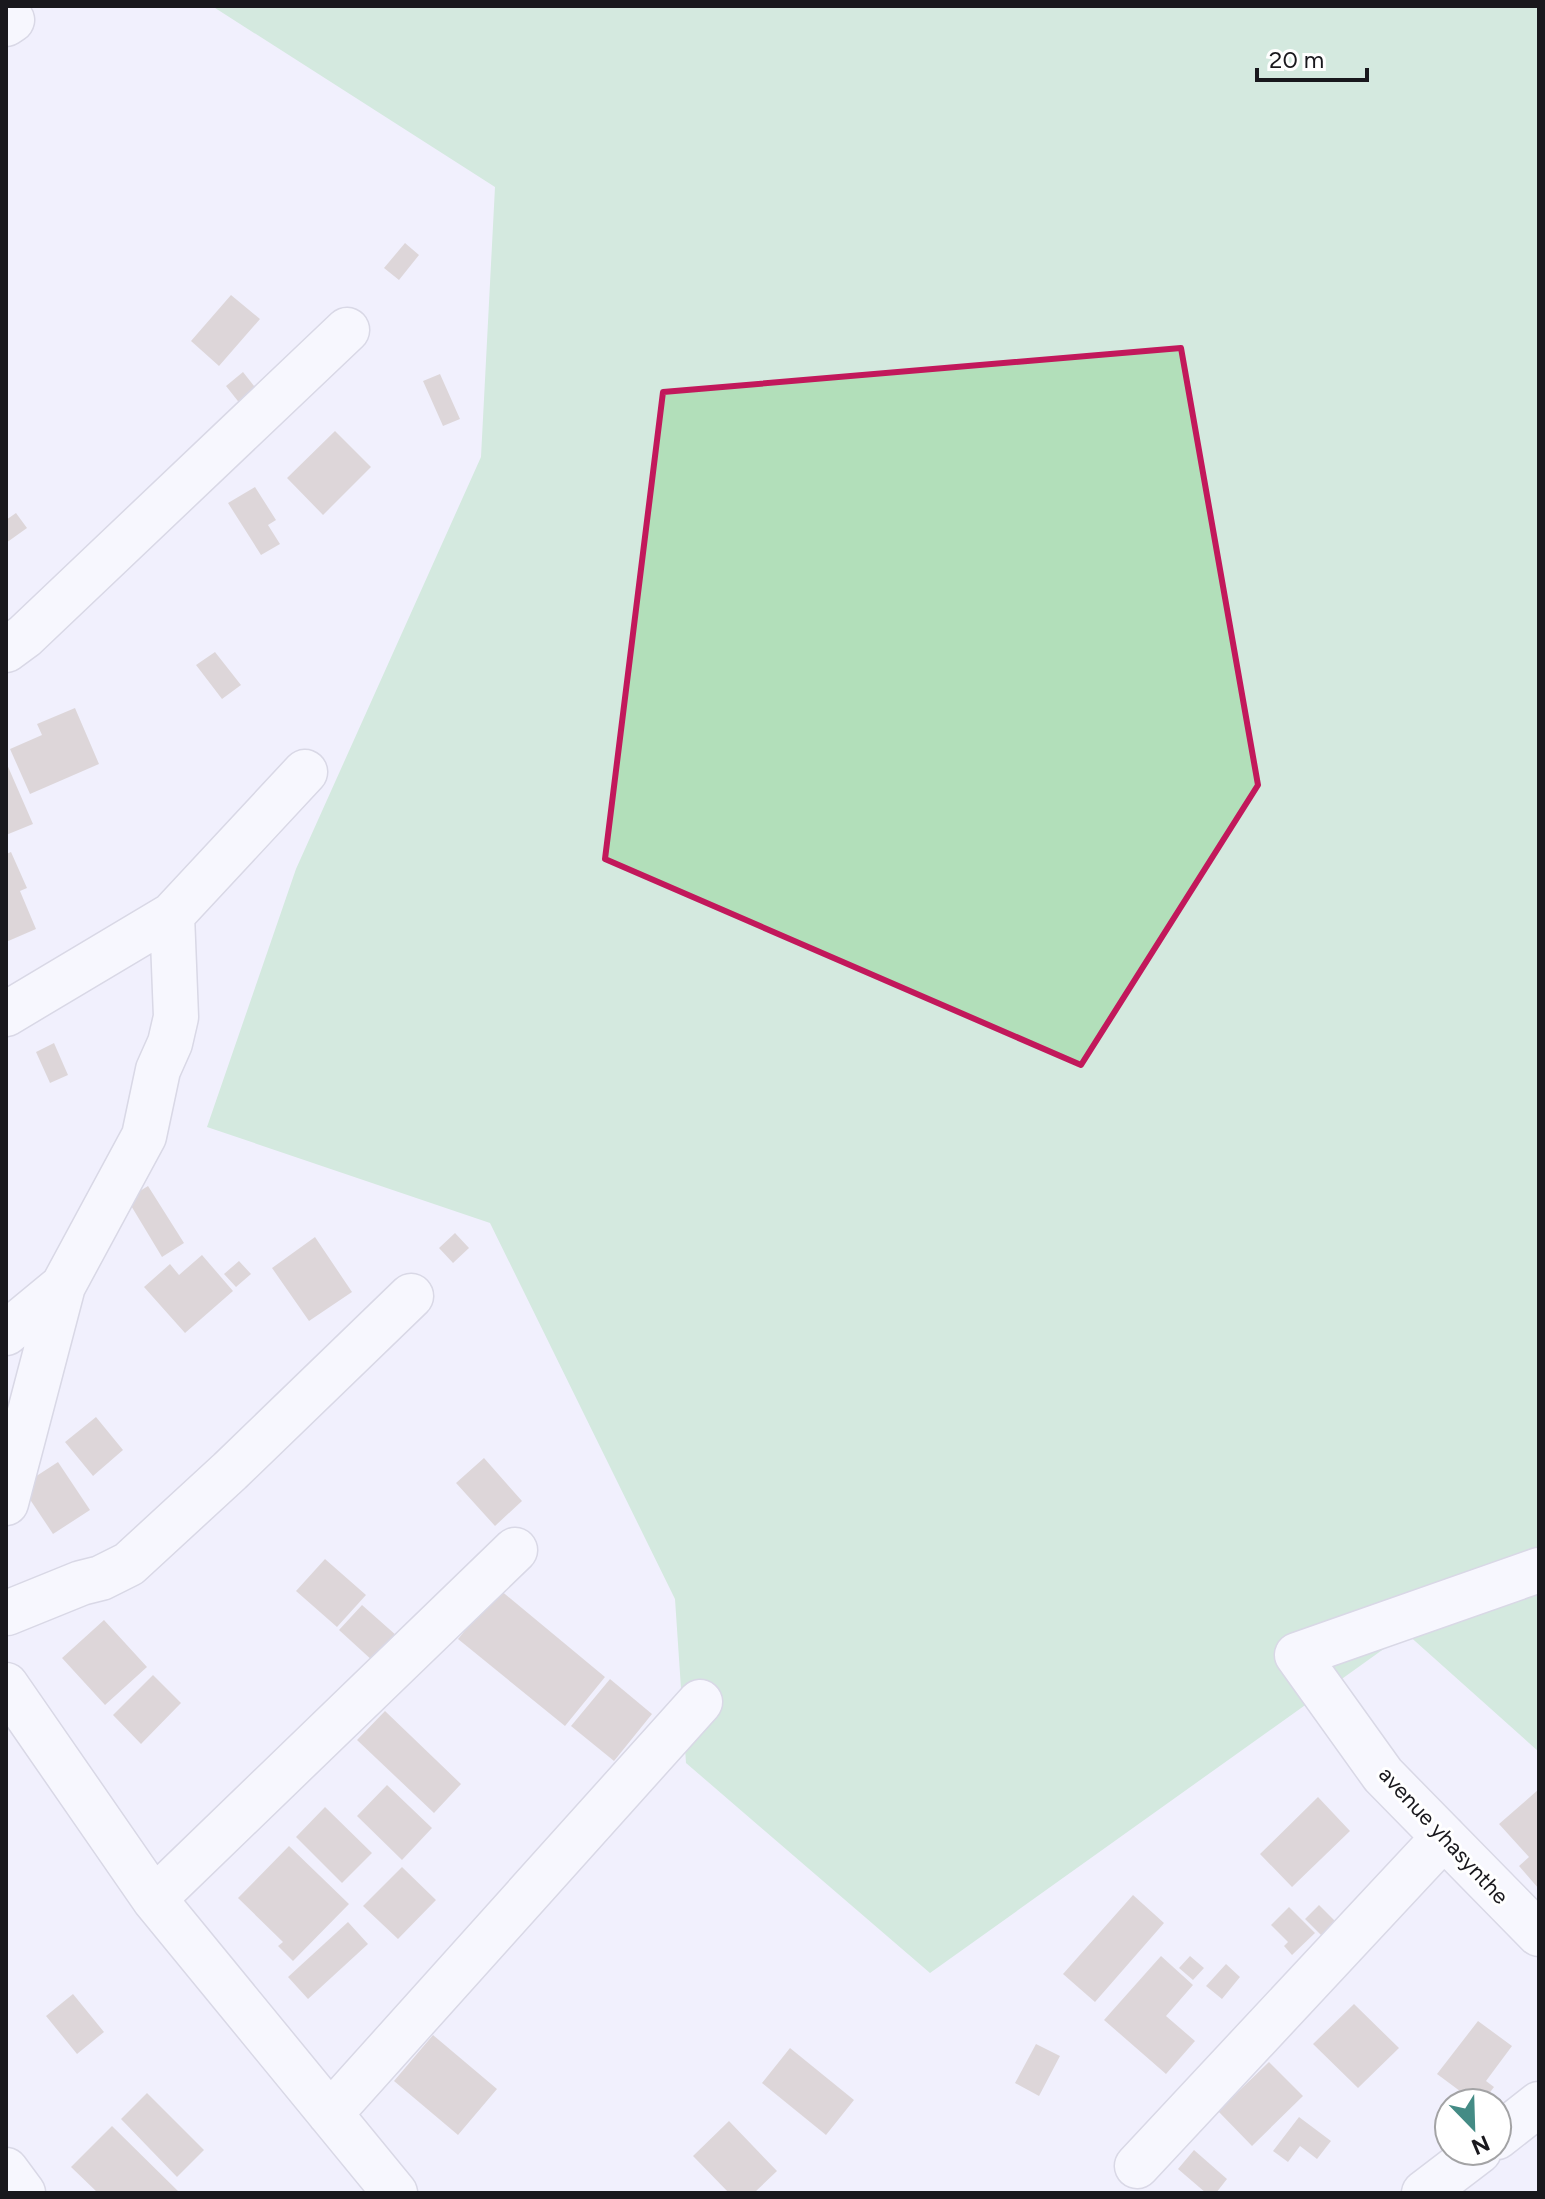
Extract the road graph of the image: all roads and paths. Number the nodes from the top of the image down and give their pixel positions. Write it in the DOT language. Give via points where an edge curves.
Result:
graph roads {
  1 [pos="347,330"];
  2 [pos="6,650"];
  3 [pos="305,772"];
  4 [pos="172,915"];
  5 [pos="6,1014"];
  6 [pos="63,1286"];
  7 [pos="411,1296"];
  8 [pos="6,1333"];
  9 [pos="6,1503"];
  10 [pos="515,1550"];
  11 [pos="1539,1570"];
  12 [pos="6,1606"];
  13 [pos="6,1685"];
  14 [pos="700,1702"];
  15 [pos="1444,1837"];
  16 [pos="154,1899"];
  17 [pos="1539,1934"];
  18 [pos="1539,2104"];
  19 [pos="330,2114"];
  20 [pos="1513,2124"];
  21 [pos="1137,2166"];
  22 [pos="1458,2167"];
  23 [pos="6,2170"];
  24 [pos="23,2193"];
  25 [pos="395,2193"];
  26 [pos="1424,2193"];
  1 -- 2 [label="street"];
  3 -- 4 [label="street"];
  4 -- 5 [label="street"];
  4 -- 6 [label="street" via="176,1017 144,1136"];
  6 -- 8 [label="street"];
  6 -- 9 [label="street"];
  7 -- 12 [label="street" via="129,1564 101,1578"];
  10 -- 16 [label="street"];
  11 -- 15 [label="street, avenue yhasynthe" via="1297,1655 1383,1775"];
  13 -- 16 [label="street"];
  14 -- 19 [label="street"];
  15 -- 17 [label="street, avenue yhasynthe"];
  15 -- 21 [label="street"];
  16 -- 19 [label="street"];
  18 -- 20 [label="street"];
  19 -- 25 [label="street"];
  22 -- 26 [label="street"];
  23 -- 24 [label="street"];
}
